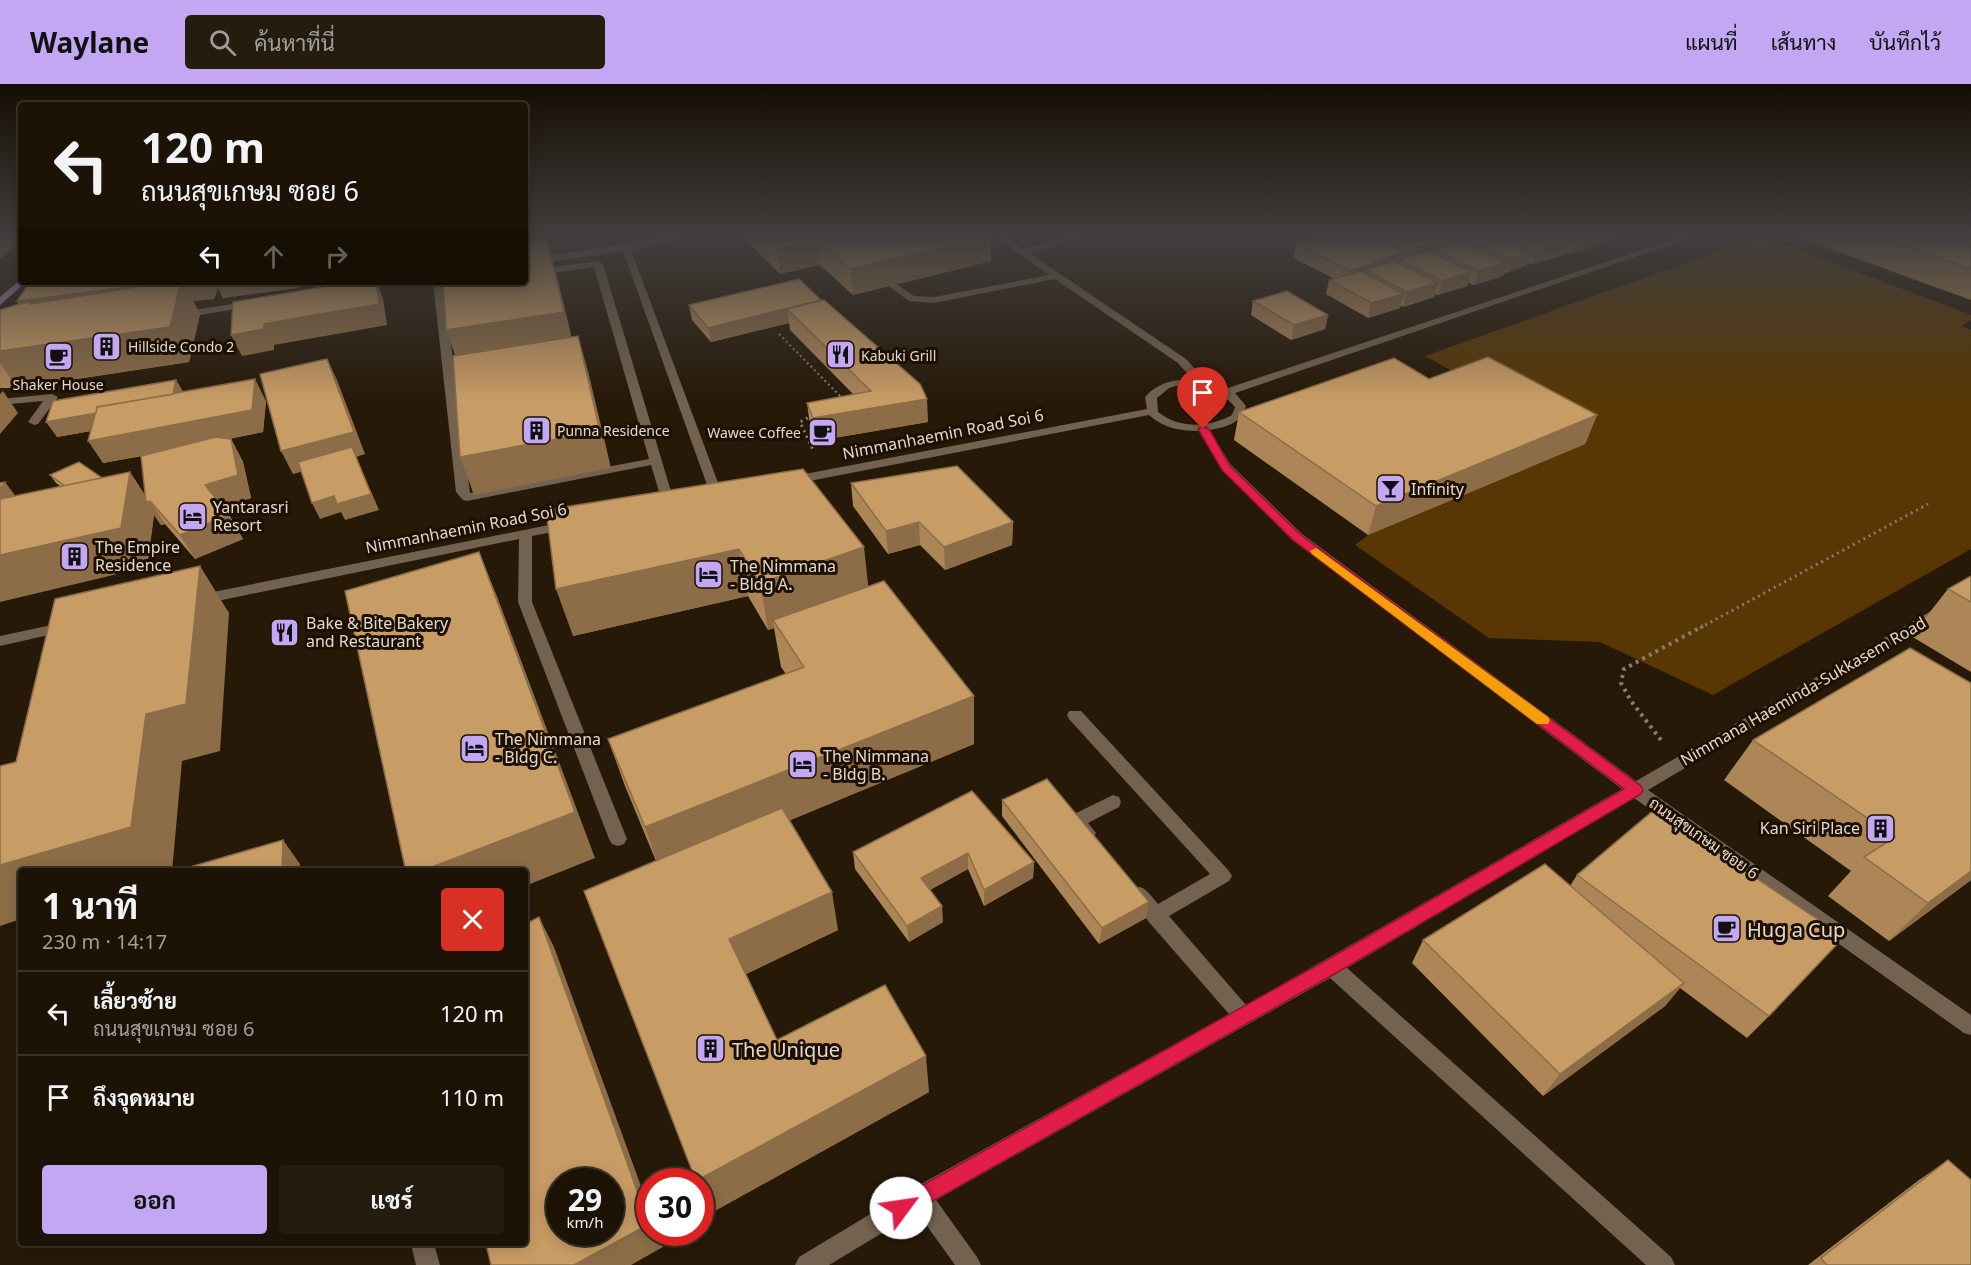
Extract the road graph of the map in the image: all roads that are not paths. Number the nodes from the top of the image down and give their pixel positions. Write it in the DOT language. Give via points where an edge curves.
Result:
graph roads {
  1 [pos="12,290"];
  2 [pos="443,290"];
  3 [pos="606,290"];
  4 [pos="641,290"];
  5 [pos="899,290"];
  6 [pos="984,290"];
  7 [pos="1077,290"];
  8 [pos="1531,290"];
  9 [pos="0,302"];
  10 [pos="267,302"];
  11 [pos="174,316"];
  12 [pos="1203,384"];
  13 [pos="1227,392"];
  14 [pos="0,402"];
  15 [pos="1152,411"];
  16 [pos="34,422"];
  17 [pos="1203,429"];
  18 [pos="656,461"];
  19 [pos="771,485"];
  20 [pos="717,496"];
  21 [pos="668,505"];
  22 [pos="581,522"];
  23 [pos="526,533"];
  24 [pos="1971,592"];
  25 [pos="187,602"];
  26 [pos="82,624"];
  27 [pos="0,641"];
  28 [pos="1075,715"];
  29 [pos="1636,790"];
  30 [pos="1113,802"];
  31 [pos="618,839"];
  32 [pos="1098,847"];
  33 [pos="1126,881"];
  34 [pos="1155,915"];
  35 [pos="1332,967"];
  36 [pos="1243,1016"];
  37 [pos="1971,1026"];
  38 [pos="920,1197"];
  39 [pos="423,1246"];
  40 [pos="428,1265"];
  41 [pos="807,1265"];
  42 [pos="969,1265"];
  43 [pos="1663,1265"];
  1 -- 9 [label="main road"];
  2 -- 18 [label="street" via="462,492 467,497"];
  3 -- 18 [label="street"];
  4 -- 20 [label="street"];
  5 -- 6 [label="street" via="912,299 934,300"];
  7 -- 12 [label="street" via="1182,361"];
  8 -- 13 [label="street"];
  10 -- 11 [label="street"];
  12 -- 13 [label="street"];
  12 -- 15 [label="street" via="1176,383 1156,391 1150,397"];
  13 -- 17 [label="street" via="1239,405 1235,418 1227,424"];
  14 -- 16 [label="street" via="52,398"];
  15 -- 17 [label="street" via="1166,422"];
  15 -- 19 [label="street, Nimmanhaemin Road Soi 6"];
  17 -- 29 [label="street, ถนนสุขเกษม ซอย 6" via="1226,468 1297,537"];
  18 -- 21 [label="street"];
  22 -- 23 [label="street, Nimmanhaemin Road Soi 6"];
  23 -- 25 [label="street, Nimmanhaemin Road Soi 6"];
  23 -- 31 [label="street" via="525,602"];
  24 -- 29 [label="street, Nimmana Haeminda-Sukkasem Road"];
  26 -- 27 [label="street"];
  28 -- 34 [label="street" via="1223,876"];
  29 -- 35 [label="street, Nimmana Haeminda-Sukkasem Road"];
  29 -- 37 [label="street, ถนนสุขเกษม ซอย 6"];
  30 -- 32 [label="street" via="1076,821"];
  33 -- 34 [label="street"];
  34 -- 36 [label="street"];
  35 -- 36 [label="street, Nimmana Haeminda-Sukkasem Road"];
  35 -- 43 [label="street"];
  36 -- 38 [label="street, Nimmana Haeminda-Sukkasem Road"];
  38 -- 41 [label="street, Nimmana Haeminda-Sukkasem Road"];
  38 -- 42 [label="street"];
  39 -- 40 [label="street"];
}
